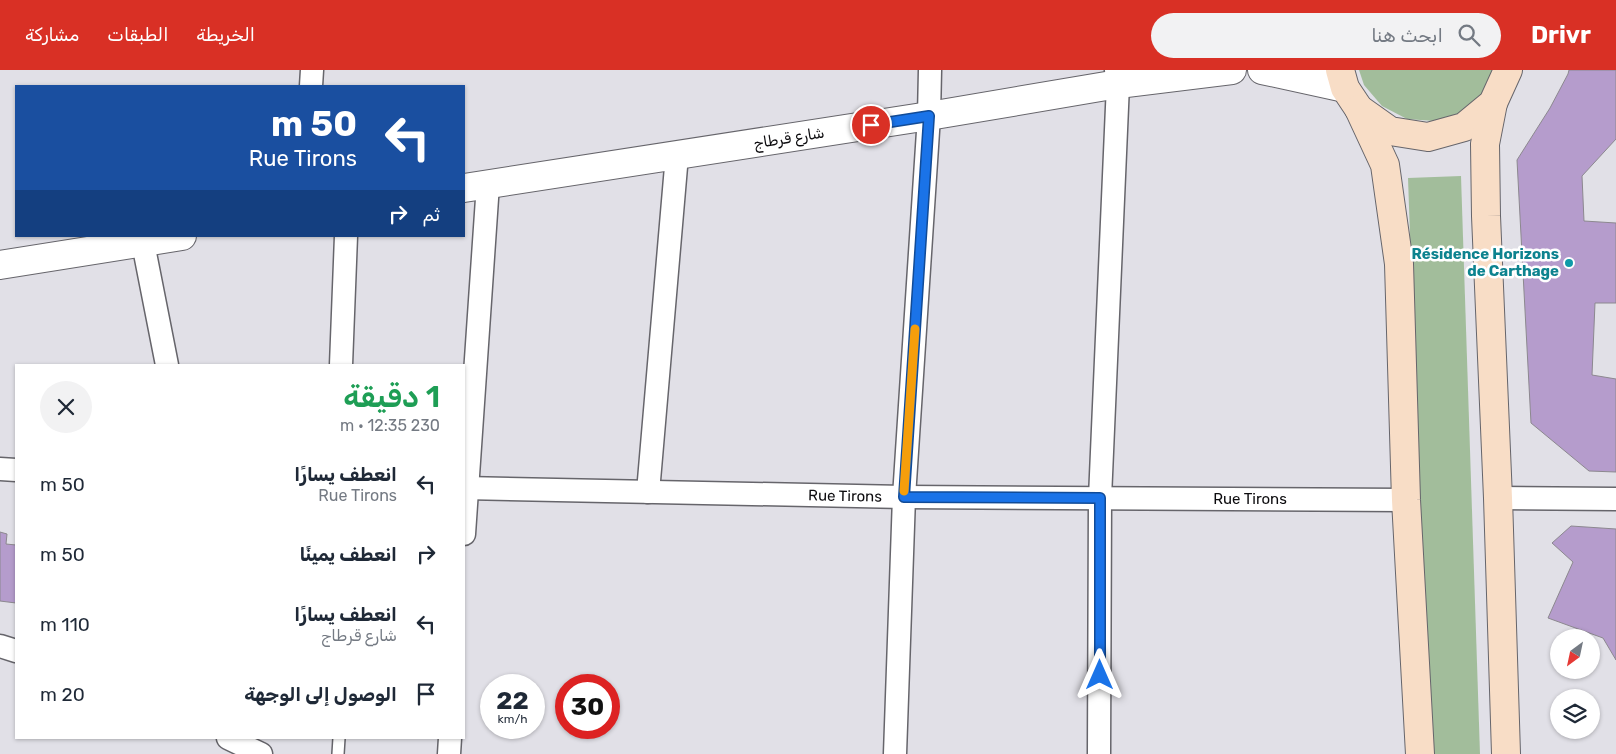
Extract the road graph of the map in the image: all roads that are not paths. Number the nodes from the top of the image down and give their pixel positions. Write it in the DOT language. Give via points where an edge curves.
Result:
graph roads {
  1 [pos="312,70"];
  2 [pos="930,70"];
  3 [pos="1232,70"];
  4 [pos="1262,70"];
  5 [pos="1508,70"];
  6 [pos="1117,77"];
  7 [pos="311,85"];
  8 [pos="1348,89"];
  9 [pos="1493,103"];
  10 [pos="929,116"];
  11 [pos="677,155"];
  12 [pos="476,186"];
  13 [pos="176,237"];
  14 [pos="346,237"];
  15 [pos="143,243"];
  16 [pos="0,265"];
  17 [pos="167,364"];
  18 [pos="341,364"];
  19 [pos="0,469"];
  20 [pos="15,470"];
  21 [pos="465,488"];
  22 [pos="648,492"];
  23 [pos="904,497"];
  24 [pos="1100,498"];
  25 [pos="1498,498"];
  26 [pos="1616,499"];
  27 [pos="1406,500"];
  28 [pos="0,646"];
  29 [pos="15,651"];
  30 [pos="230,739"];
  31 [pos="339,739"];
  32 [pos="450,739"];
  33 [pos="261,754"];
  34 [pos="338,754"];
  35 [pos="449,754"];
  36 [pos="895,754"];
  37 [pos="1099,754"];
  38 [pos="1420,754"];
  39 [pos="1506,754"];
  1 -- 7 [label="street"];
  2 -- 10 [label="street"];
  3 -- 6 [label="street, شارع قرطاج"];
  4 -- 8 [label="street"];
  5 -- 9 [label="main road"];
  6 -- 10 [label="street, شارع قرطاج"];
  6 -- 24 [label="street"];
  8 -- 9 [label="main road" via="1390,131 1428,137 1464,128"];
  8 -- 27 [label="main road" via="1385,166 1399,264"];
  9 -- 25 [label="main road" via="1485,144"];
  10 -- 11 [label="street, شارع قرطاج"];
  10 -- 23 [label="street"];
  11 -- 12 [label="street, شارع قرطاج"];
  11 -- 22 [label="street"];
  12 -- 21 [label="street"];
  13 -- 15 [label="street"];
  14 -- 18 [label="street"];
  15 -- 16 [label="street"];
  15 -- 17 [label="street"];
  19 -- 20 [label="street"];
  21 -- 22 [label="street, Rue Tirons"];
  22 -- 23 [label="street, Rue Tirons"];
  23 -- 24 [label="street, Rue Tirons"];
  23 -- 36 [label="street"];
  24 -- 27 [label="street, Rue Tirons"];
  24 -- 37 [label="street"];
  25 -- 26 [label="street"];
  25 -- 39 [label="main road"];
  27 -- 38 [label="main road"];
  28 -- 29 [label="street"];
  30 -- 33 [label="street"];
  31 -- 34 [label="lane"];
  32 -- 35 [label="street"];
}
